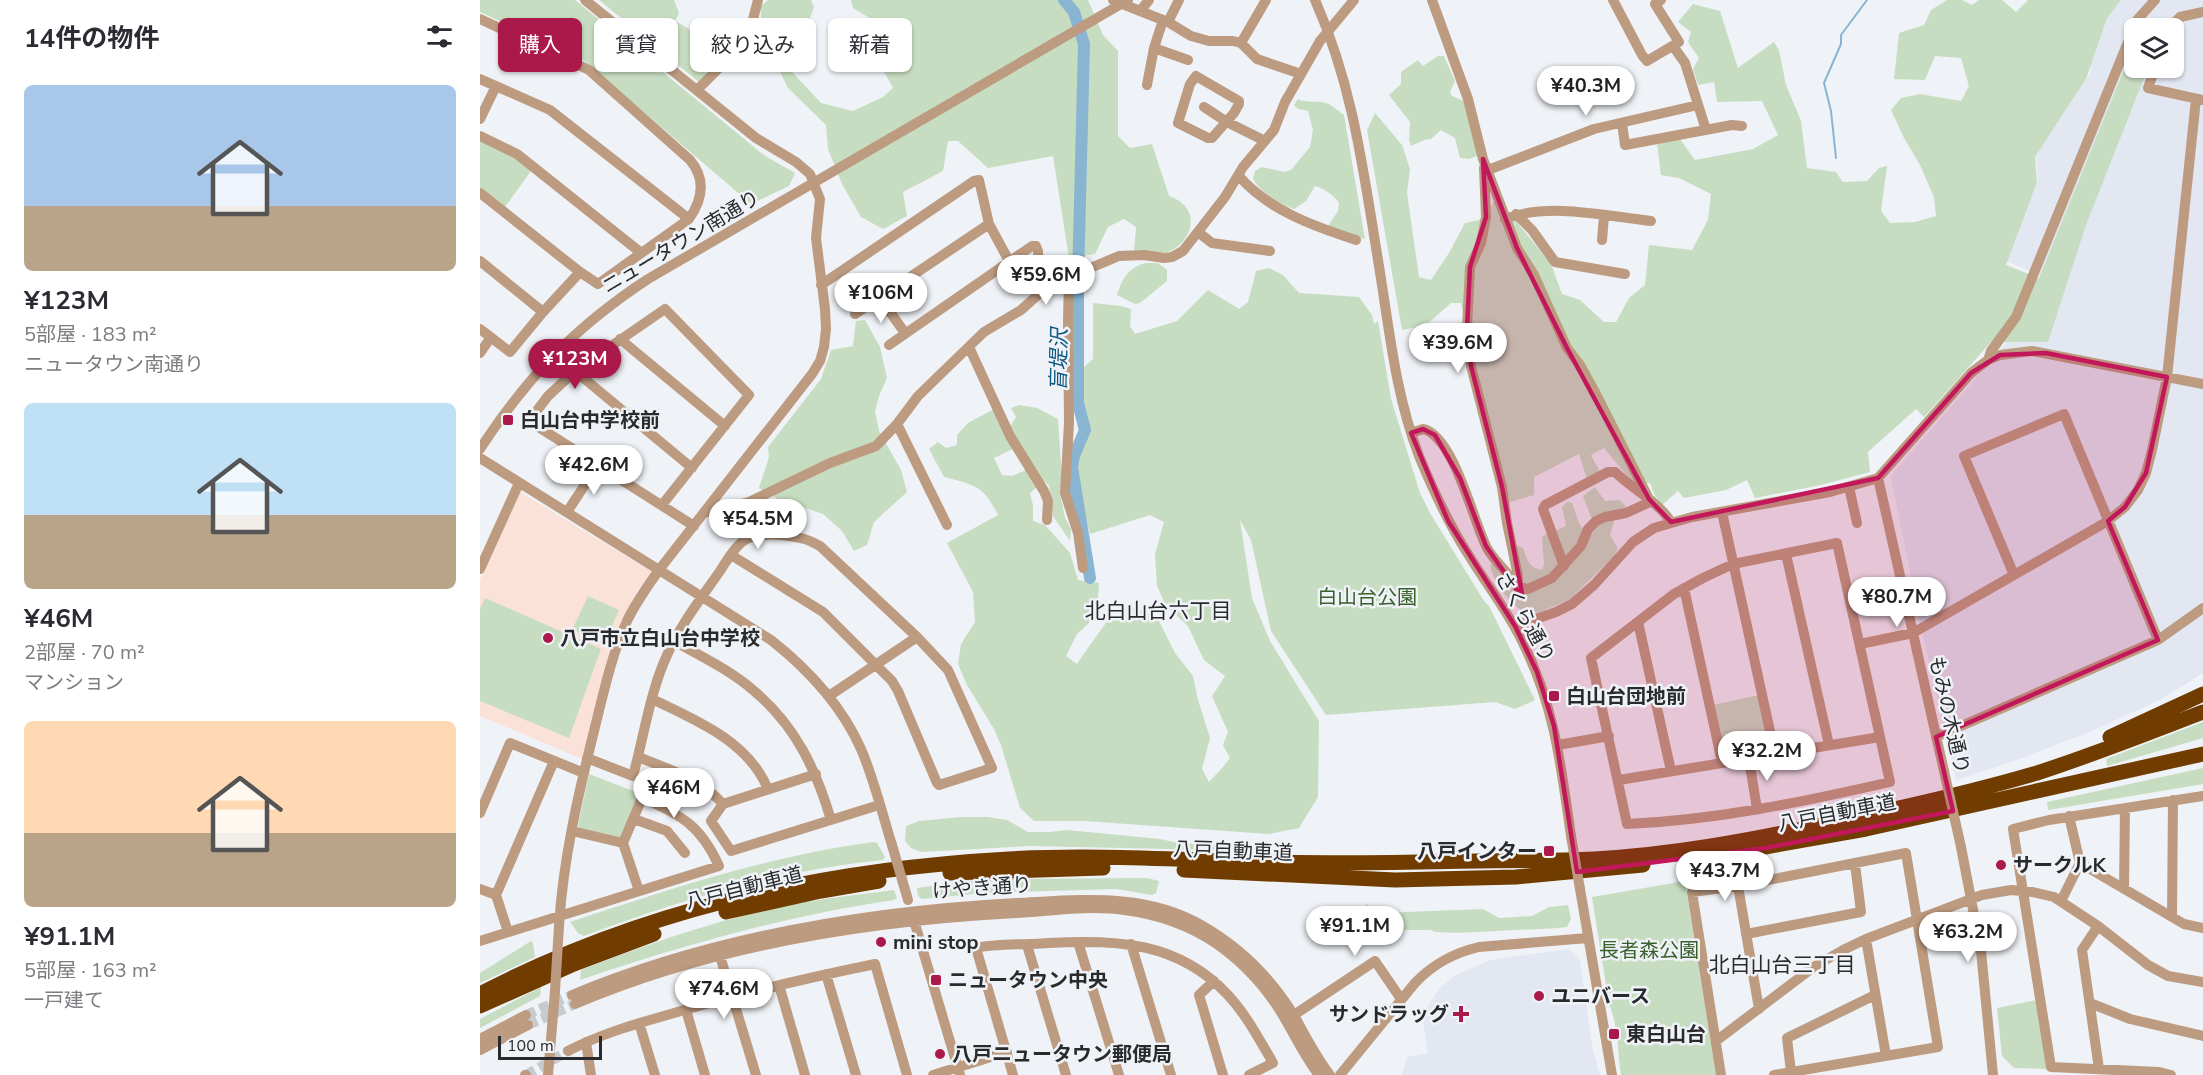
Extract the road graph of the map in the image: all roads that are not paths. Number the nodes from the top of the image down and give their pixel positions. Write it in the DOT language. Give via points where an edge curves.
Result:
graph roads {
  1 [pos="585,0"];
  2 [pos="758,0"];
  3 [pos="1113,0"];
  4 [pos="1128,0"];
  5 [pos="1149,0"];
  6 [pos="1179,0"];
  7 [pos="1266,0"];
  8 [pos="1315,0"];
  9 [pos="1354,0"];
  10 [pos="1432,0"];
  11 [pos="1613,0"];
  12 [pos="1661,0"];
  13 [pos="2155,0"];
  14 [pos="1140,11"];
  15 [pos="2203,12"];
  16 [pos="2179,18"];
  17 [pos="480,19"];
  18 [pos="1165,21"];
  19 [pos="1240,43"];
  20 [pos="1673,46"];
  21 [pos="1154,48"];
  22 [pos="1188,60"];
  23 [pos="1301,74"];
  24 [pos="2152,78"];
  25 [pos="480,79"];
  26 [pos="1147,85"];
  27 [pos="495,86"];
  28 [pos="696,90"];
  29 [pos="2199,100"];
  30 [pos="1698,105"];
  31 [pos="1204,107"];
  32 [pos="480,119"];
  33 [pos="1227,122"];
  34 [pos="1623,123"];
  35 [pos="1742,126"];
  36 [pos="1706,130"];
  37 [pos="480,136"];
  38 [pos="1265,141"];
  39 [pos="1483,159"];
  40 [pos="1488,170"];
  41 [pos="1238,175"];
  42 [pos="814,183"];
  43 [pos="480,193"];
  44 [pos="1511,216"];
  45 [pos="1604,216"];
  46 [pos="689,219"];
  47 [pos="1651,221"];
  48 [pos="989,224"];
  49 [pos="1198,232"];
  50 [pos="1356,240"];
  51 [pos="1602,240"];
  52 [pos="1270,250"];
  53 [pos="640,252"];
  54 [pos="480,261"];
  55 [pos="1009,261"];
  56 [pos="580,272"];
  57 [pos="1625,274"];
  58 [pos="1070,277"];
  59 [pos="821,285"];
  60 [pos="1040,293"];
  61 [pos="880,298"];
  62 [pos="543,312"];
  63 [pos="855,314"];
  64 [pos="480,329"];
  65 [pos="905,333"];
  66 [pos="491,337"];
  67 [pos="620,339"];
  68 [pos="889,345"];
  69 [pos="969,347"];
  70 [pos="480,352"];
  71 [pos="1988,360"];
  72 [pos="575,371"];
  73 [pos="2167,377"];
  74 [pos="2203,384"];
  75 [pos="897,424"];
  76 [pos="724,426"];
  77 [pos="1411,433"];
  78 [pos="480,449"];
  79 [pos="480,458"];
  80 [pos="598,465"];
  81 [pos="692,468"];
  82 [pos="1878,478"];
  83 [pos="519,483"];
  84 [pos="1849,487"];
  85 [pos="1651,500"];
  86 [pos="662,505"];
  87 [pos="567,512"];
  88 [pos="1722,512"];
  89 [pos="704,513"];
  90 [pos="1047,520"];
  91 [pos="2108,521"];
  92 [pos="1671,522"];
  93 [pos="1857,523"];
  94 [pos="947,525"];
  95 [pos="694,526"];
  96 [pos="1786,554"];
  97 [pos="731,555"];
  98 [pos="1733,564"];
  99 [pos="1564,566"];
  100 [pos="1083,568"];
  101 [pos="480,569"];
  102 [pos="659,570"];
  103 [pos="2014,575"];
  104 [pos="1518,587"];
  105 [pos="1684,588"];
  106 [pos="702,598"];
  107 [pos="2203,608"];
  108 [pos="1638,622"];
  109 [pos="1515,626"];
  110 [pos="1913,633"];
  111 [pos="917,637"];
  112 [pos="2158,640"];
  113 [pos="674,641"];
  114 [pos="1860,644"];
  115 [pos="876,664"];
  116 [pos="2203,694"];
  117 [pos="829,696"];
  118 [pos="652,699"];
  119 [pos="2203,711"];
  120 [pos="1609,736"];
  121 [pos="1880,737"];
  122 [pos="1936,737"];
  123 [pos="2203,744"];
  124 [pos="1557,745"];
  125 [pos="1829,745"];
  126 [pos="1775,754"];
  127 [pos="2203,754"];
  128 [pos="638,757"];
  129 [pos="587,758"];
  130 [pos="1749,759"];
  131 [pos="554,761"];
  132 [pos="1722,762"];
  133 [pos="1671,771"];
  134 [pos="584,773"];
  135 [pos="816,774"];
  136 [pos="1619,780"];
  137 [pos="768,789"];
  138 [pos="1970,790"];
  139 [pos="2203,796"];
  140 [pos="2174,800"];
  141 [pos="1999,801"];
  142 [pos="723,804"];
  143 [pos="879,805"];
  144 [pos="2125,808"];
  145 [pos="1757,810"];
  146 [pos="480,813"];
  147 [pos="2069,816"];
  148 [pos="634,819"];
  149 [pos="831,820"];
  150 [pos="572,831"];
  151 [pos="623,843"];
  152 [pos="685,853"];
  153 [pos="2080,863"];
  154 [pos="1855,864"];
  155 [pos="1738,886"];
  156 [pos="480,889"];
  157 [pos="2124,889"];
  158 [pos="2023,890"];
  159 [pos="639,891"];
  160 [pos="496,895"];
  161 [pos="1972,898"];
  162 [pos="2061,902"];
  163 [pos="911,911"];
  164 [pos="2172,917"];
  165 [pos="1917,918"];
  166 [pos="559,921"];
  167 [pos="2098,926"];
  168 [pos="2203,928"];
  169 [pos="508,932"];
  170 [pos="1746,934"];
  171 [pos="1588,938"];
  172 [pos="1866,939"];
  173 [pos="480,940"];
  174 [pos="1078,942"];
  175 [pos="1131,944"];
  176 [pos="1027,945"];
  177 [pos="720,956"];
  178 [pos="826,974"];
  179 [pos="1214,981"];
  180 [pos="2203,982"];
  181 [pos="779,985"];
  182 [pos="480,994"];
  183 [pos="1875,995"];
  184 [pos="732,996"];
  185 [pos="1401,999"];
  186 [pos="2090,1003"];
  187 [pos="480,1006"];
  188 [pos="1759,1009"];
  189 [pos="686,1010"];
  190 [pos="1294,1015"];
  191 [pos="639,1023"];
  192 [pos="2203,1036"];
  193 [pos="480,1039"];
  194 [pos="1716,1041"];
  195 [pos="586,1042"];
  196 [pos="480,1050"];
  197 [pos="568,1051"];
  198 [pos="1007,1052"];
  199 [pos="1886,1056"];
  200 [pos="2099,1069"];
  201 [pos="958,1071"];
  202 [pos="1791,1072"];
  203 [pos="548,1075"];
  204 [pos="591,1075"];
  205 [pos="655,1075"];
  206 [pos="705,1075"];
  207 [pos="756,1075"];
  208 [pos="805,1075"];
  209 [pos="856,1075"];
  210 [pos="907,1075"];
  211 [pos="933,1075"];
  212 [pos="1013,1075"];
  213 [pos="1066,1075"];
  214 [pos="1119,1075"];
  215 [pos="1171,1075"];
  216 [pos="1223,1075"];
  217 [pos="1249,1075"];
  218 [pos="1319,1075"];
  219 [pos="1330,1075"];
  220 [pos="1340,1075"];
  221 [pos="1612,1075"];
  222 [pos="1721,1075"];
  223 [pos="1773,1075"];
  224 [pos="1993,1075"];
  225 [pos="2171,1075"];
  1 -- 28 [label="street"];
  2 -- 28 [label="street" via="751,27 724,63"];
  3 -- 14 [label="street"];
  4 -- 42 [label="street, ニュータウン南通り, bridge"];
  5 -- 14 [label="street"];
  6 -- 18 [label="street"];
  7 -- 19 [label="street"];
  8 -- 77 [label="street, さくら通り, bridge" via="1349,95 1395,365"];
  9 -- 23 [label="street" via="1320,40"];
  10 -- 39 [label="street" via="1468,99"];
  11 -- 20 [label="street" via="1644,59 1650,61"];
  12 -- 20 [label="street" via="1655,4 1679,42"];
  13 -- 71 [label="street" via="2137,20 2016,317"];
  14 -- 18 [label="street"];
  15 -- 16 [label="street"];
  17 -- 46 [label="street" via="589,70 690,160 699,172 702,189 698,206"];
  18 -- 19 [label="street" via="1191,36"];
  18 -- 21 [label="street"];
  19 -- 23 [label="street" via="1257,59"];
  20 -- 30 [label="street" via="1685,63"];
  21 -- 22 [label="street"];
  21 -- 26 [label="street"];
  23 -- 38 [label="street"];
  24 -- 29 [label="street" via="2148,88"];
  25 -- 27 [label="street"];
  27 -- 32 [label="street"];
  27 -- 46 [label="street" via="550,110"];
  28 -- 42 [label="street" via="756,138 806,169"];
  29 -- 73 [label="street"];
  30 -- 34 [label="street"];
  30 -- 36 [label="street"];
  31 -- 33 [label="street"];
  33 -- 33 [label="street" via="1212,138 1178,123 1196,76 1239,101"];
  33 -- 38 [label="street"];
  34 -- 36 [label="street" via="1625,145"];
  34 -- 40 [label="street" via="1594,129"];
  35 -- 36 [label="street"];
  37 -- 53 [label="street" via="517,154"];
  38 -- 41 [label="street"];
  39 -- 40 [label="street"];
  39 -- 104 [label="street" via="1486,218 1481,243 1470,267 1467,328 1471,366 1502,487"];
  40 -- 44 [label="street"];
  41 -- 49 [label="street"];
  41 -- 50 [label="street" via="1284,212"];
  42 -- 59 [label="street" via="820,199 816,238"];
  42 -- 78 [label="street, ニュータウン南通り" via="648,279 595,317 542,365"];
  43 -- 56 [label="street"];
  44 -- 45 [label="street" via="1563,211"];
  44 -- 57 [label="street" via="1532,230 1555,262"];
  44 -- 85 [label="street" via="1521,256"];
  45 -- 47 [label="street"];
  45 -- 51 [label="street"];
  46 -- 53 [label="street"];
  48 -- 55 [label="street"];
  48 -- 59 [label="street" via="980,181 974,181"];
  48 -- 61 [label="street"];
  49 -- 52 [label="street" via="1212,243"];
  49 -- 58 [label="street" via="1183,251 1172,257 1119,256"];
  53 -- 56 [label="street" via="598,284"];
  54 -- 62 [label="street"];
  55 -- 60 [label="street" via="1036,246"];
  55 -- 65 [label="street"];
  56 -- 62 [label="street"];
  58 -- 60 [label="street"];
  58 -- 100 [label="street" via="1070,423 1065,493 1078,533"];
  59 -- 89 [label="street" via="826,328 820,361"];
  60 -- 69 [label="street"];
  61 -- 63 [label="street"];
  61 -- 65 [label="street"];
  62 -- 66 [label="street" via="510,352"];
  64 -- 66 [label="street"];
  65 -- 68 [label="street"];
  66 -- 70 [label="street"];
  67 -- 72 [label="street"];
  67 -- 76 [label="street"];
  67 -- 76 [label="street" via="665,309 749,395"];
  69 -- 75 [label="street" via="918,396"];
  69 -- 90 [label="street" via="1010,436 1044,491"];
  71 -- 73 [label="street" via="2032,351"];
  71 -- 82 [label="street" via="1971,372"];
  72 -- 80 [label="street" via="529,421"];
  72 -- 81 [label="street"];
  73 -- 74 [label="street"];
  73 -- 91 [label="street" via="2146,473 2125,507"];
  75 -- 89 [label="street" via="868,451 830,464 749,502"];
  75 -- 94 [label="street"];
  76 -- 81 [label="street"];
  77 -- 104 [label="street" via="1423,429 1435,435 1460,478 1486,546"];
  77 -- 109 [label="street, さくら通り" via="1448,521"];
  79 -- 83 [label="street"];
  80 -- 86 [label="street"];
  80 -- 87 [label="street"];
  81 -- 86 [label="street"];
  82 -- 84 [label="street"];
  82 -- 110 [label="street, もみの木通り"];
  83 -- 87 [label="street"];
  83 -- 101 [label="street"];
  84 -- 88 [label="street"];
  84 -- 93 [label="street"];
  85 -- 92 [label="street"];
  85 -- 99 [label="street" via="1626,513 1596,521"];
  85 -- 99 [label="street" via="1615,472 1608,472 1545,505 1543,509"];
  86 -- 95 [label="street"];
  87 -- 102 [label="street"];
  88 -- 92 [label="street"];
  88 -- 98 [label="street"];
  89 -- 95 [label="street"];
  91 -- 103 [label="street"];
  91 -- 103 [label="street" via="2064,414 1964,456"];
  91 -- 112 [label="street"];
  92 -- 109 [label="street" via="1633,542 1572,604"];
  95 -- 102 [label="street"];
  96 -- 98 [label="street"];
  96 -- 114 [label="street" via="1837,543"];
  96 -- 125 [label="street"];
  97 -- 106 [label="street"];
  97 -- 111 [label="street" via="740,543 756,535 811,540"];
  97 -- 115 [label="street" via="823,612"];
  98 -- 105 [label="street"];
  98 -- 126 [label="street"];
  99 -- 104 [label="street" via="1541,585 1528,590"];
  102 -- 106 [label="street"];
  102 -- 129 [label="street" via="627,622"];
  103 -- 110 [label="street"];
  105 -- 108 [label="street"];
  105 -- 132 [label="street"];
  106 -- 113 [label="street"];
  106 -- 117 [label="street" via="771,640 805,668"];
  107 -- 112 [label="street"];
  108 -- 120 [label="street" via="1591,658"];
  108 -- 133 [label="street"];
  109 -- 124 [label="street, さくら通り" via="1548,702"];
  110 -- 114 [label="street"];
  110 -- 122 [label="street, もみの木通り"];
  111 -- 115 [label="street"];
  111 -- 115 [label="street" via="948,670 992,768 939,785 898,691"];
  112 -- 122 [label="street"];
  113 -- 118 [label="street"];
  113 -- 135 [label="street" via="735,677 766,702 797,737"];
  114 -- 121 [label="street"];
  115 -- 117 [label="street"];
  116 -- 138 [label="highway" via="2087,747"];
  117 -- 143 [label="street" via="852,730"];
  118 -- 128 [label="street"];
  118 -- 137 [label="street" via="729,741 755,767"];
  119 -- 138 [label="highway" via="2045,770"];
  120 -- 124 [label="street"];
  120 -- 136 [label="street"];
  121 -- 125 [label="street"];
  121 -- 145 [label="street" via="1890,782"];
  122 -- 161 [label="street, もみの木通り, bridge"];
  123 -- 141 [label="highway"];
  124 -- 171 [label="street, さくら通り, bridge"];
  125 -- 126 [label="street"];
  126 -- 130 [label="street"];
  127 -- 141 [label="highway"];
  128 -- 129 [label="street" via="633,776"];
  128 -- 142 [label="street" via="683,774"];
  129 -- 134 [label="street"];
  130 -- 132 [label="street"];
  130 -- 145 [label="street"];
  131 -- 134 [label="street"];
  131 -- 146 [label="street" via="510,743"];
  131 -- 160 [label="street"];
  132 -- 133 [label="street"];
  133 -- 136 [label="street"];
  134 -- 150 [label="street"];
  135 -- 137 [label="street"];
  135 -- 149 [label="street"];
  136 -- 145 [label="street" via="1627,824 1674,822"];
  137 -- 142 [label="street"];
  138 -- 182 [label="highway, 八戸自動車道" via="1764,837 1648,855 1336,863 1048,858 875,871 803,883 688,912 602,941"];
  139 -- 140 [label="street"];
  140 -- 144 [label="street"];
  140 -- 164 [label="street"];
  141 -- 187 [label="highway, 八戸自動車道" via="1766,848 1649,865 1515,877 1395,880 1101,868 882,880 744,907 683,924 574,964"];
  142 -- 149 [label="street" via="711,821 731,851"];
  143 -- 149 [label="street"];
  143 -- 163 [label="street, bridge"];
  144 -- 147 [label="street"];
  144 -- 157 [label="street"];
  147 -- 153 [label="street"];
  147 -- 158 [label="street" via="2013,829"];
  148 -- 151 [label="street"];
  148 -- 152 [label="street" via="667,831"];
  148 -- 159 [label="street" via="642,798 672,811 698,831 719,866"];
  150 -- 151 [label="street"];
  150 -- 166 [label="street"];
  151 -- 159 [label="street"];
  153 -- 157 [label="street"];
  153 -- 162 [label="street"];
  154 -- 155 [label="street"];
  154 -- 165 [label="street" via="1906,853"];
  154 -- 170 [label="street" via="1862,912"];
  155 -- 170 [label="street"];
  155 -- 194 [label="street" via="1692,892"];
  156 -- 160 [label="street"];
  157 -- 164 [label="street"];
  158 -- 161 [label="street" via="1996,891"];
  158 -- 162 [label="street"];
  158 -- 200 [label="street" via="2051,1067"];
  159 -- 166 [label="street"];
  160 -- 169 [label="street"];
  161 -- 165 [label="street"];
  161 -- 224 [label="street, もみの木通り"];
  162 -- 167 [label="street"];
  163 -- 177 [label="street, けやき通り"];
  163 -- 177 [label="street, けやき通り" via="710,949 646,967 573,1000"];
  163 -- 190 [label="street, けやき通り" via="1085,899 1156,907 1201,924 1228,941 1252,962"];
  163 -- 201 [label="street"];
  163 -- 218 [label="street, けやき通り" via="965,915 1099,908 1140,912 1175,922 1217,944 1261,984"];
  164 -- 168 [label="street"];
  165 -- 172 [label="street"];
  165 -- 199 [label="street" via="1938,1047"];
  166 -- 169 [label="street"];
  166 -- 203 [label="street, bridge"];
  167 -- 180 [label="street" via="2148,965 2169,976"];
  167 -- 186 [label="street" via="2082,950"];
  169 -- 173 [label="street"];
  170 -- 188 [label="street"];
  171 -- 185 [label="street" via="1465,951 1425,972"];
  171 -- 221 [label="street, さくら通り"];
  172 -- 183 [label="street"];
  172 -- 188 [label="street" via="1815,966"];
  174 -- 175 [label="street"];
  174 -- 176 [label="street"];
  174 -- 214 [label="street"];
  175 -- 179 [label="street" via="1170,955"];
  175 -- 215 [label="street"];
  176 -- 198 [label="street" via="976,948"];
  176 -- 213 [label="street"];
  177 -- 184 [label="street"];
  178 -- 181 [label="street"];
  178 -- 209 [label="street"];
  178 -- 210 [label="street" via="875,964"];
  179 -- 216 [label="street" via="1199,995"];
  179 -- 217 [label="street" via="1238,1007 1273,1063"];
  181 -- 184 [label="street"];
  181 -- 208 [label="street"];
  183 -- 199 [label="street"];
  183 -- 202 [label="street" via="1787,1038"];
  184 -- 189 [label="street"];
  184 -- 207 [label="street"];
  185 -- 190 [label="street" via="1375,961"];
  185 -- 220 [label="street"];
  186 -- 192 [label="street" via="2130,1019"];
  186 -- 200 [label="street"];
  188 -- 194 [label="street"];
  189 -- 191 [label="street"];
  189 -- 206 [label="street"];
  190 -- 219 [label="street, けやき通り"];
  191 -- 195 [label="street"];
  191 -- 205 [label="street"];
  193 -- 196 [label="street" via="527,1020"];
  194 -- 222 [label="street"];
  195 -- 197 [label="street"];
  195 -- 204 [label="street"];
  198 -- 201 [label="street"];
  198 -- 212 [label="street"];
  199 -- 202 [label="street"];
  200 -- 225 [label="street"];
  201 -- 211 [label="street"];
  202 -- 223 [label="street"];
}
